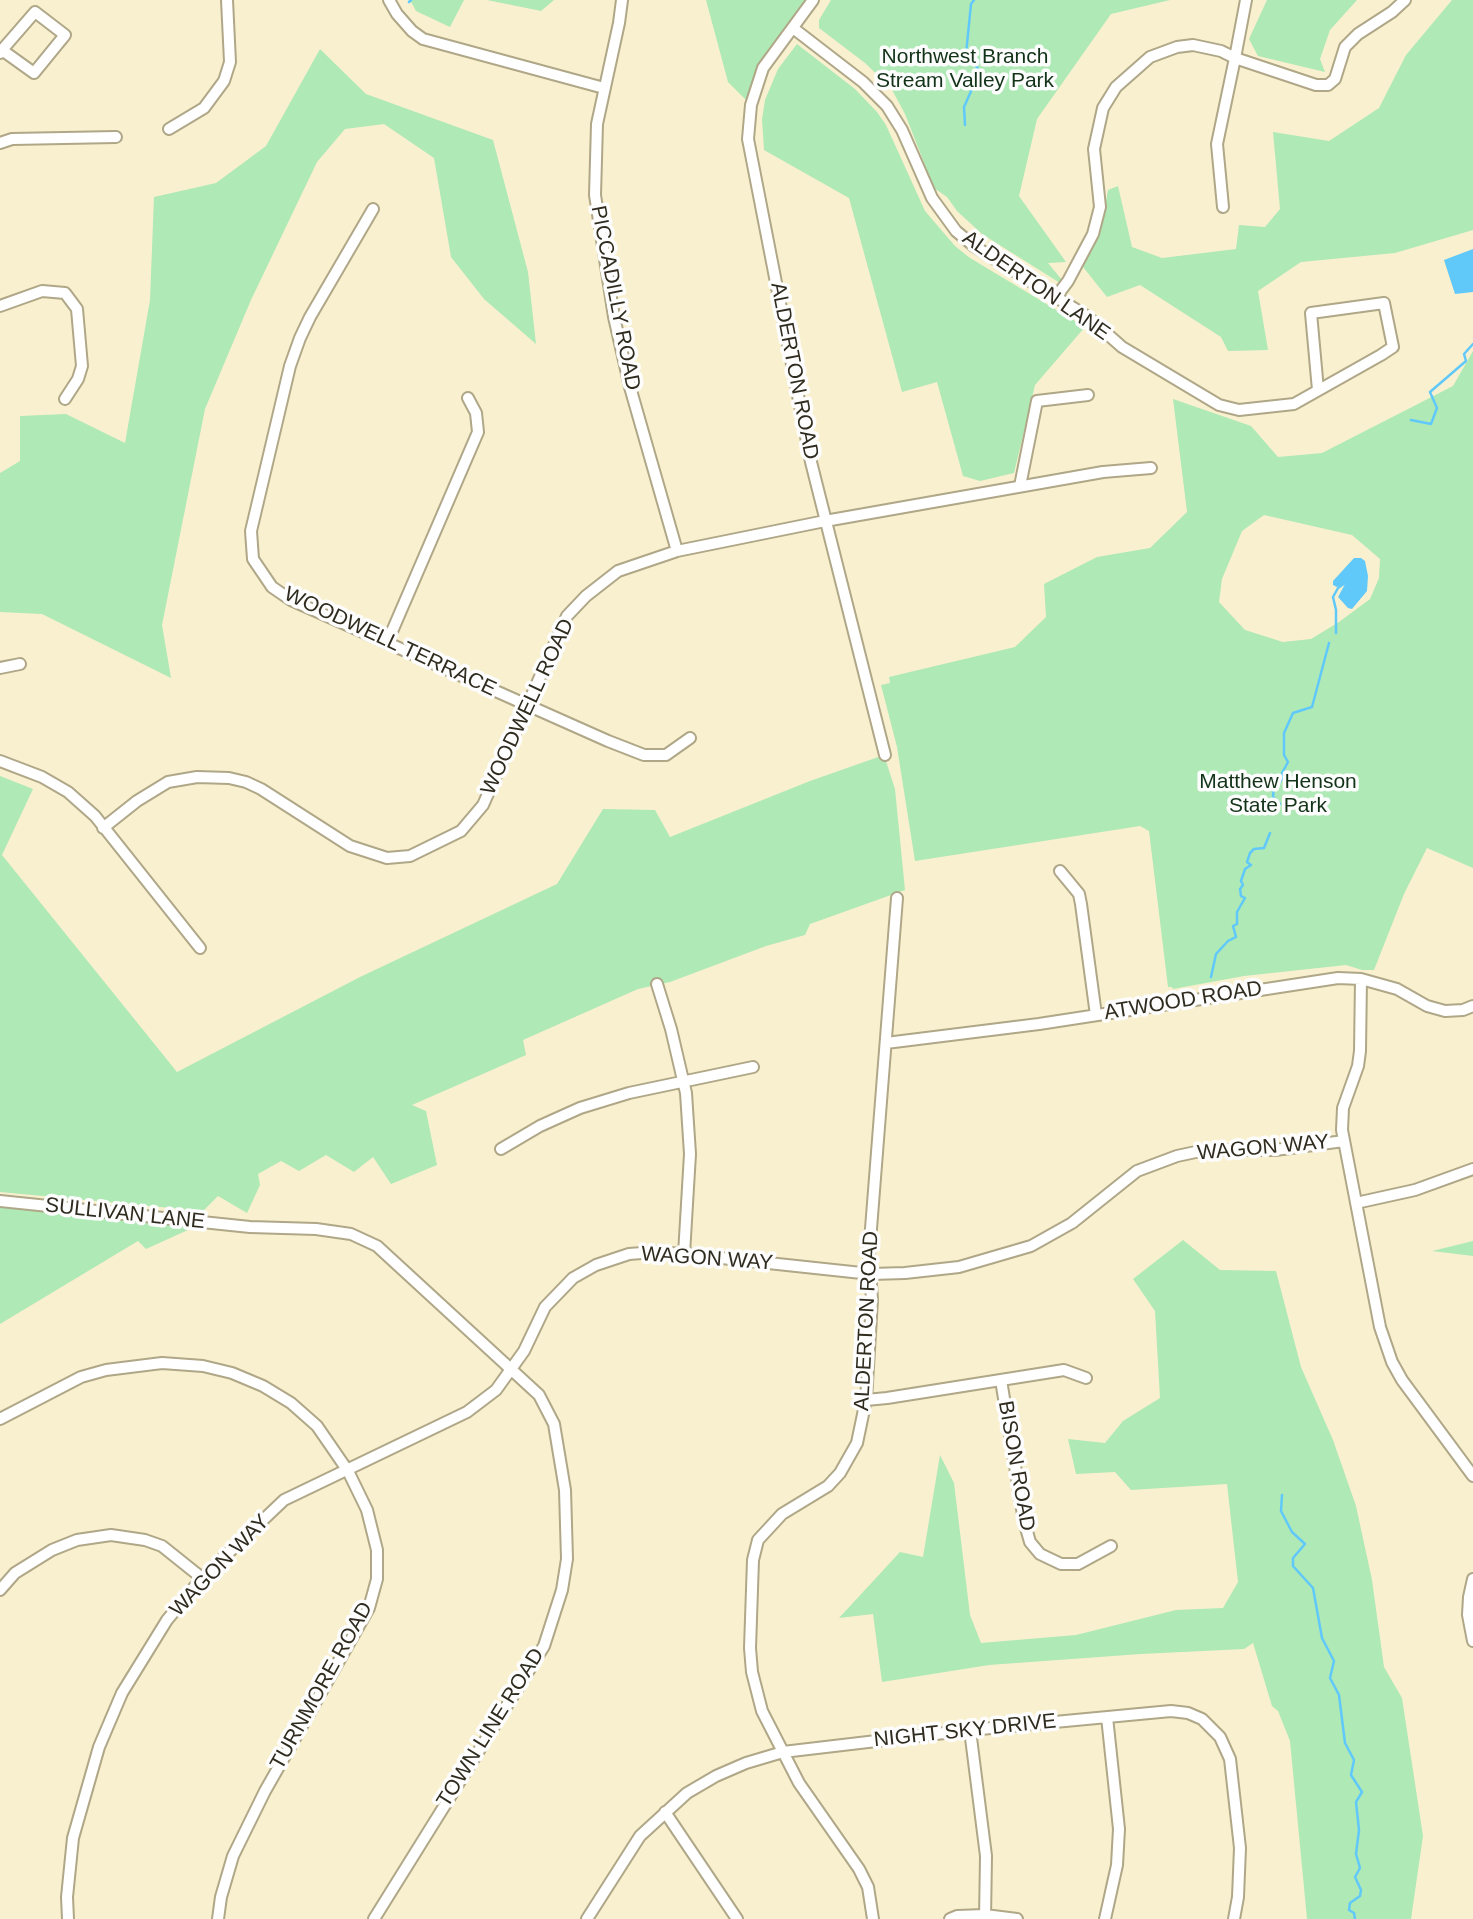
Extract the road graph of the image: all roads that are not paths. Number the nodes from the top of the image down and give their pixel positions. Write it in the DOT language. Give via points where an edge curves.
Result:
graph roads {
  1 [pos="227,0"];
  2 [pos="388,0"];
  3 [pos="622,0"];
  4 [pos="813,0"];
  5 [pos="1246,0"];
  6 [pos="1405,0"];
  7 [pos="793,28"];
  8 [pos="1,51"];
  9 [pos="1235,58"];
  10 [pos="604,88"];
  11 [pos="169,129"];
  12 [pos="116,137"];
  13 [pos="0,143"];
  14 [pos="1223,207"];
  15 [pos="373,209"];
  16 [pos="1056,297"];
  17 [pos="0,306"];
  18 [pos="1318,390"];
  19 [pos="1088,395"];
  20 [pos="468,398"];
  21 [pos="65,399"];
  22 [pos="1151,468"];
  23 [pos="1020,486"];
  24 [pos="825,520"];
  25 [pos="677,551"];
  26 [pos="387,643"];
  27 [pos="20,664"];
  28 [pos="0,668"];
  29 [pos="528,705"];
  30 [pos="690,738"];
  31 [pos="885,755"];
  32 [pos="0,761"];
  33 [pos="103,828"];
  34 [pos="1060,871"];
  35 [pos="897,898"];
  36 [pos="200,948"];
  37 [pos="1361,979"];
  38 [pos="657,984"];
  39 [pos="1473,1006"];
  40 [pos="1096,1015"];
  41 [pos="886,1042"];
  42 [pos="754,1067"];
  43 [pos="684,1081"];
  44 [pos="1344,1141"];
  45 [pos="501,1149"];
  46 [pos="1473,1169"];
  47 [pos="0,1201"];
  48 [pos="1356,1203"];
  49 [pos="684,1254"];
  50 [pos="871,1274"];
  51 [pos="512,1371"];
  52 [pos="1086,1378"];
  53 [pos="1001,1380"];
  54 [pos="866,1400"];
  55 [pos="0,1419"];
  56 [pos="348,1471"];
  57 [pos="1473,1476"];
  58 [pos="1111,1546"];
  59 [pos="202,1578"];
  60 [pos="1473,1579"];
  61 [pos="0,1590"];
  62 [pos="1473,1641"];
  63 [pos="1107,1717"];
  64 [pos="970,1730"];
  65 [pos="783,1752"];
  66 [pos="665,1812"];
  67 [pos="985,1917"];
  68 [pos="68,1919"];
  69 [pos="218,1919"];
  70 [pos="373,1919"];
  71 [pos="587,1919"];
  72 [pos="737,1919"];
  73 [pos="873,1919"];
  74 [pos="950,1919"];
  75 [pos="1017,1919"];
  76 [pos="1105,1919"];
  77 [pos="1234,1919"];
  1 -- 11 [label="street" via="230,62 224,81 204,108"];
  2 -- 10 [label="street" via="423,38"];
  3 -- 10 [label="street, PICCADILLY ROAD"];
  4 -- 7 [label="street, ALDERTON ROAD"];
  5 -- 9 [label="street"];
  6 -- 9 [label="street" via="1345,47 1335,79 1328,85 1306,83"];
  7 -- 16 [label="street, ALDERTON LANE" via="887,106 932,198 956,231"];
  7 -- 24 [label="street, ALDERTON ROAD" via="763,68 751,105 748,139"];
  8 -- 8 [label="street" via="34,73 65,35 35,12"];
  9 -- 14 [label="street" via="1217,144"];
  9 -- 16 [label="street" via="1193,45 1177,47 1150,57 1116,87 1097,127 1094,149 1100,207 1093,234"];
  10 -- 25 [label="street, PICCADILLY ROAD" via="595,159 601,248 630,387"];
  12 -- 13 [label="street"];
  15 -- 26 [label="street, WOODWELL TERRACE" via="300,338 250,540 253,559 272,587"];
  16 -- 18 [label="street, ALDERTON LANE" via="1122,347 1219,405 1239,410 1294,404"];
  17 -- 21 [label="street" via="42,291 65,293 77,309 82,366"];
  18 -- 18 [label="street, ALDERTON LANE" via="1393,347 1384,303 1311,313"];
  19 -- 23 [label="street" via="1037,401"];
  20 -- 26 [label="street" via="478,432"];
  22 -- 23 [label="street, WOODWELL ROAD"];
  23 -- 24 [label="street, WOODWELL ROAD"];
  24 -- 25 [label="street, WOODWELL ROAD"];
  24 -- 31 [label="street, ALDERTON ROAD"];
  25 -- 29 [label="street, WOODWELL ROAD" via="618,571 580,602 567,616"];
  26 -- 29 [label="street, WOODWELL TERRACE"];
  27 -- 28 [label="street"];
  29 -- 30 [label="street, WOODWELL TERRACE" via="643,755 666,754"];
  29 -- 33 [label="street, WOODWELL ROAD" via="471,822 410,856 387,859 350,846 261,789 229,778 168,782"];
  32 -- 33 [label="street" via="68,792"];
  33 -- 36 [label="street"];
  34 -- 40 [label="street" via="1079,894"];
  35 -- 41 [label="street, ALDERTON ROAD"];
  37 -- 39 [label="street, ATWOOD ROAD" via="1445,1011"];
  37 -- 40 [label="street, ATWOOD ROAD" via="1285,984"];
  37 -- 44 [label="street" via="1360,1051 1343,1108"];
  38 -- 43 [label="street"];
  40 -- 41 [label="street, ATWOOD ROAD"];
  41 -- 50 [label="street, ALDERTON ROAD"];
  42 -- 43 [label="street"];
  43 -- 45 [label="street" via="580,1108"];
  43 -- 49 [label="street" via="690,1154"];
  44 -- 48 [label="street"];
  44 -- 50 [label="street, WAGON WAY" via="1177,1156 1137,1171 1072,1223 1031,1246 959,1267"];
  46 -- 48 [label="street"];
  47 -- 51 [label="street, SULLIVAN LANE" via="351,1234 377,1246"];
  48 -- 57 [label="street" via="1380,1327 1392,1362"];
  49 -- 50 [label="street, WAGON WAY"];
  49 -- 51 [label="street, WAGON WAY" via="629,1254 573,1278 545,1307"];
  50 -- 54 [label="street, ALDERTON ROAD"];
  51 -- 56 [label="street, WAGON WAY" via="467,1412"];
  51 -- 70 [label="street, TOWN LINE ROAD" via="540,1395 554,1424 565,1490 567,1559 562,1590 544,1646"];
  52 -- 53 [label="street" via="1064,1370"];
  53 -- 54 [label="street"];
  53 -- 58 [label="street, BISON ROAD" via="1030,1542 1040,1554 1061,1564 1078,1564"];
  54 -- 65 [label="street, ALDERTON ROAD" via="858,1443 840,1473 770,1525 758,1540 753,1560 752,1672 762,1711"];
  55 -- 56 [label="street, TURNMORE ROAD" via="81,1377 106,1370 162,1363 203,1366 263,1386 291,1403 317,1426"];
  56 -- 59 [label="street, WAGON WAY" via="284,1500"];
  56 -- 69 [label="street, TURNMORE ROAD" via="368,1510 377,1550 377,1578 369,1608 259,1802 233,1856"];
  59 -- 61 [label="street" via="162,1546 111,1535 77,1540 52,1550 15,1573"];
  59 -- 68 [label="street, WAGON WAY" via="148,1649 122,1693 99,1747 73,1838"];
  60 -- 62 [label="street" via="1468,1615"];
  63 -- 64 [label="street, NIGHT SKY DRIVE"];
  63 -- 76 [label="street" via="1119,1829 1117,1865"];
  63 -- 77 [label="street, NIGHT SKY DRIVE" via="1188,1713 1202,1719 1220,1737 1230,1759 1240,1848"];
  64 -- 65 [label="street, NIGHT SKY DRIVE"];
  64 -- 67 [label="street" via="986,1856"];
  65 -- 66 [label="street, NIGHT SKY DRIVE" via="716,1776"];
  65 -- 73 [label="street, ALDERTON ROAD" via="859,1870 868,1887"];
  66 -- 71 [label="street, NIGHT SKY DRIVE" via="640,1836"];
  66 -- 72 [label="street"];
  67 -- 74 [label="street"];
  67 -- 75 [label="street"];
}
